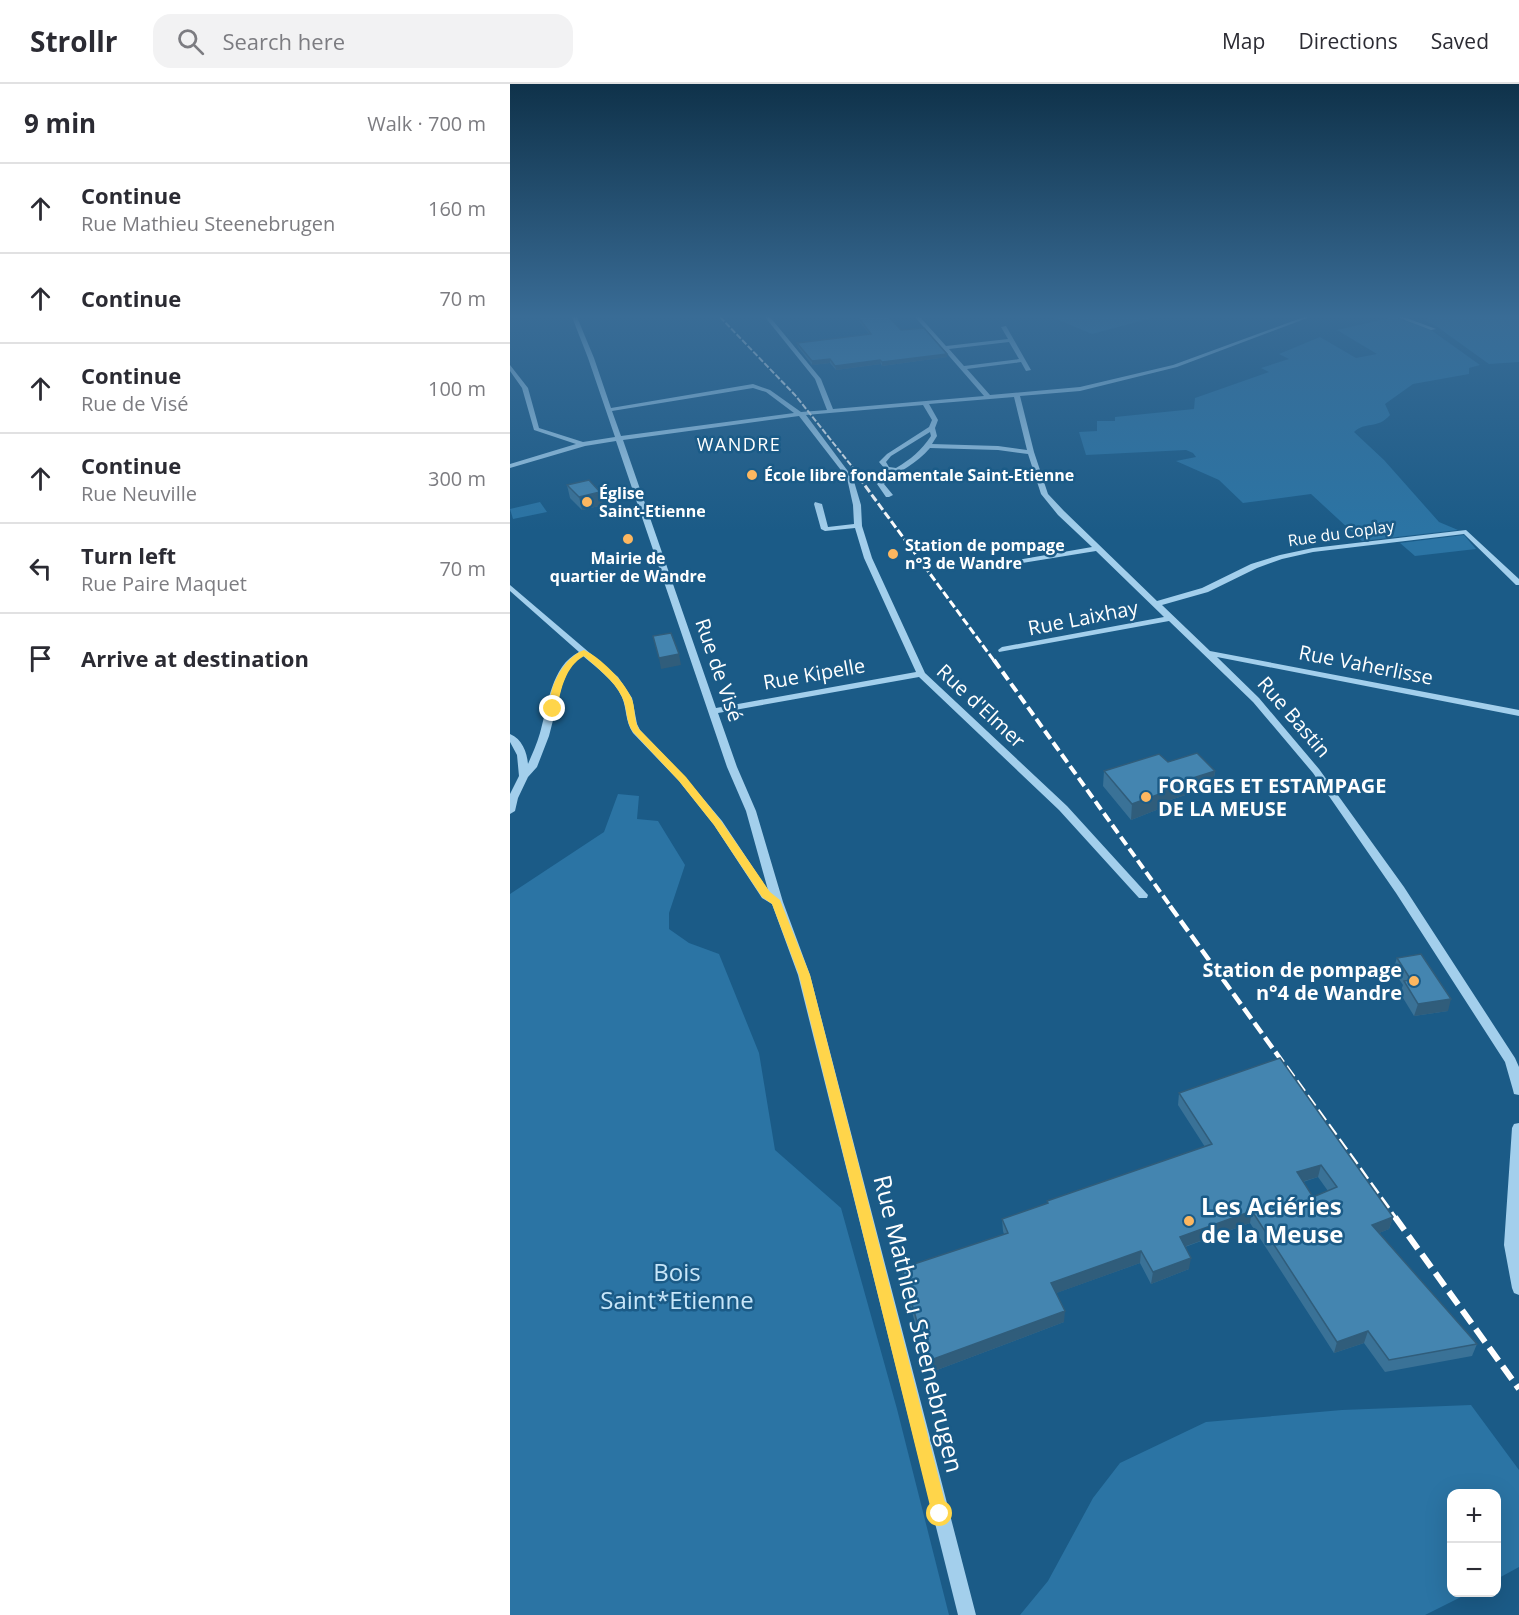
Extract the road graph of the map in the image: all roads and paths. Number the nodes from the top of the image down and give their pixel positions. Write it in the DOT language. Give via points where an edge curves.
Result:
graph roads {
  1 [pos="525,388"];
  2 [pos="600,388"];
  3 [pos="737,388"];
  4 [pos="762,388"];
  5 [pos="822,388"];
  6 [pos="981,388"];
  7 [pos="1076,388"];
  8 [pos="1017,395"];
  9 [pos="989,398"];
  10 [pos="926,404"];
  11 [pos="608,410"];
  12 [pos="831,412"];
  13 [pos="800,414"];
  14 [pos="932,428"];
  15 [pos="618,438"];
  16 [pos="584,444"];
  17 [pos="928,446"];
  18 [pos="1031,452"];
  19 [pos="510,466"];
  20 [pos="897,471"];
  21 [pos="889,495"];
  22 [pos="818,504"];
  23 [pos="858,526"];
  24 [pos="1099,548"];
  25 [pos="1000,565"];
  26 [pos="1519,582"];
  27 [pos="510,587"];
  28 [pos="1156,604"];
  29 [pos="1170,618"];
  30 [pos="1002,650"];
  31 [pos="584,652"];
  32 [pos="1206,652"];
  33 [pos="921,674"];
  34 [pos="714,711"];
  35 [pos="1519,713"];
  36 [pos="510,737"];
  37 [pos="524,776"];
  38 [pos="510,811"];
  39 [pos="1143,895"];
  40 [pos="777,903"];
  41 [pos="820,1037"];
  42 [pos="1519,1090"];
  43 [pos="1519,1128"];
  44 [pos="1519,1288"];
  45 [pos="967,1615"];
  1 -- 16 [label="street" via="536,429"];
  2 -- 11 [label="street, Rue de Visé"];
  3 -- 11 [label="street, Rue d'Elmer"];
  4 -- 13 [label="street, Rue d'Elmer"];
  5 -- 12 [label="street"];
  6 -- 9 [label="street"];
  7 -- 8 [label="street"];
  8 -- 9 [label="street"];
  8 -- 18 [label="street, Rue Bastin"];
  9 -- 10 [label="street"];
  10 -- 12 [label="street"];
  10 -- 14 [label="street" via="934,420"];
  11 -- 15 [label="street, Rue de Visé"];
  12 -- 13 [label="street"];
  13 -- 15 [label="street"];
  13 -- 23 [label="street, Rue d'Elmer" via="850,478"];
  14 -- 17 [label="street" via="934,436"];
  14 -- 20 [label="street" via="882,462"];
  15 -- 16 [label="street"];
  15 -- 34 [label="street, Rue de Visé"];
  16 -- 19 [label="street"];
  17 -- 18 [label="street"];
  17 -- 20 [label="street" via="916,460"];
  18 -- 24 [label="street, Rue Bastin" via="1045,494"];
  20 -- 21 [label="street" via="880,484"];
  22 -- 23 [label="street" via="825,529"];
  23 -- 33 [label="street, Rue d'Elmer" via="868,558"];
  24 -- 25 [label="street"];
  24 -- 28 [label="street, Rue Bastin"];
  26 -- 28 [label="street, Rue du Coplay" via="1466,532 1313,550 1254,566 1205,591"];
  27 -- 31 [label="street"];
  28 -- 29 [label="street, Rue Bastin"];
  29 -- 30 [label="street, Rue Laixhay"];
  29 -- 32 [label="street, Rue Bastin"];
  31 -- 37 [label="street" via="573,658 564,671 544,736 532,767"];
  31 -- 40 [label="street" via="615,679 627,698 636,731 682,779 718,823 766,895"];
  32 -- 35 [label="street, Rue Vaherlisse"];
  32 -- 42 [label="street, Rue Bastin" via="1256,700 1316,771 1400,890 1511,1061"];
  33 -- 34 [label="street, Rue Kipelle"];
  33 -- 39 [label="street, Rue d'Elmer" via="1063,807"];
  34 -- 40 [label="street, Rue de Visé" via="751,811"];
  36 -- 37 [label="street" via="524,759"];
  37 -- 38 [label="street"];
  40 -- 41 [label="street, Rue de Visé" via="804,975"];
  41 -- 45 [label="street, Rue Mathieu Steenebrugen"];
  43 -- 44 [label="street" via="1511,1245"];
}
